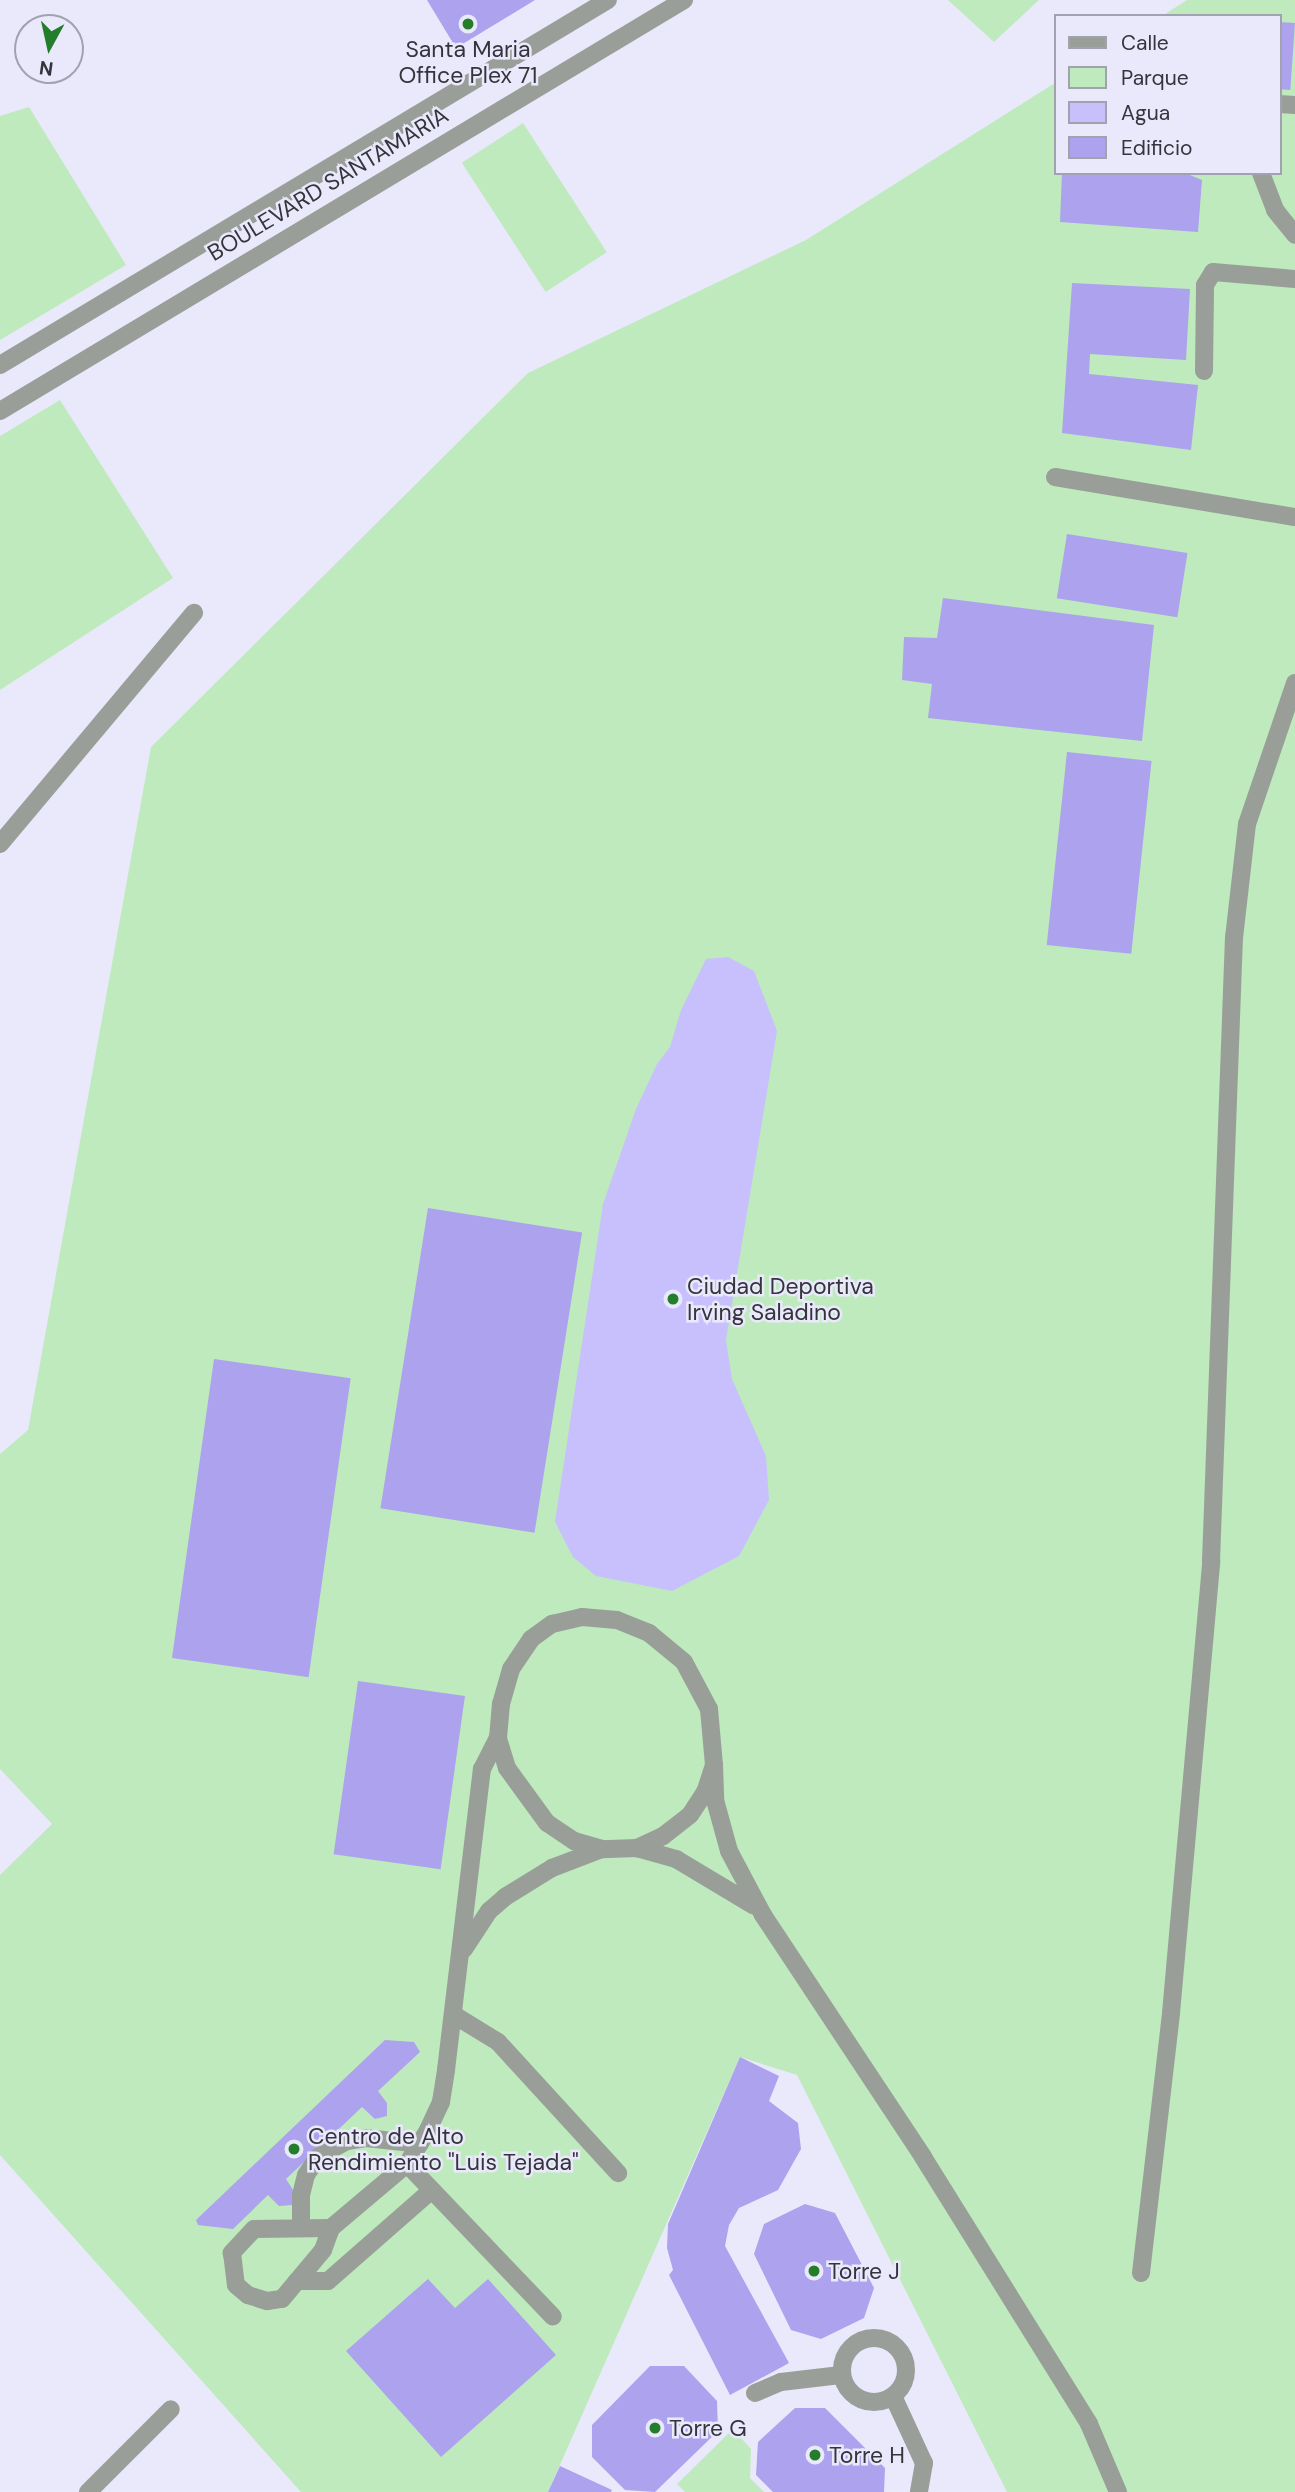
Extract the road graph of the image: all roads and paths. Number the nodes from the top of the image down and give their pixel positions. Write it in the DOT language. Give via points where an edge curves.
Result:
graph roads {
  1 [pos="608,0"];
  2 [pos="684,0"];
  3 [pos="1262,175"];
  4 [pos="1295,235"];
  5 [pos="1295,279"];
  6 [pos="0,365"];
  7 [pos="1204,371"];
  8 [pos="0,411"];
  9 [pos="1055,477"];
  10 [pos="1295,517"];
  11 [pos="194,612"];
  12 [pos="1295,683"];
  13 [pos="0,844"];
  14 [pos="498,1738"];
  15 [pos="714,1765"];
  16 [pos="637,1848"];
  17 [pos="602,1849"];
  18 [pos="763,1915"];
  19 [pos="464,1949"];
  20 [pos="454,2015"];
  21 [pos="419,2144"];
  22 [pos="407,2164"];
  23 [pos="618,2173"];
  24 [pos="432,2190"];
  25 [pos="301,2227"];
  26 [pos="331,2228"];
  27 [pos="1141,2273"];
  28 [pos="297,2281"];
  29 [pos="553,2317"];
  30 [pos="841,2375"];
  31 [pos="755,2393"];
  32 [pos="893,2396"];
  33 [pos="171,2409"];
  34 [pos="88,2492"];
  35 [pos="919,2492"];
  36 [pos="1118,2492"];
  1 -- 6 [label="street, BOULEVARD SANTAMARIA"];
  2 -- 8 [label="street, BOULEVARD SANTAMARIA"];
  3 -- 4 [label="street" via="1275,210"];
  5 -- 7 [label="street" via="1213,272 1205,285"];
  9 -- 10 [label="street"];
  11 -- 13 [label="street"];
  12 -- 27 [label="street" via="1247,824 1234,937 1212,1561 1176,1964"];
  14 -- 15 [label="street" via="500,1704 512,1669 531,1639 552,1624 582,1617 617,1620 649,1633 684,1662 709,1709"];
  14 -- 17 [label="street" via="507,1768 547,1823 574,1841"];
  14 -- 19 [label="street" via="482,1769 461,1927"];
  15 -- 16 [label="street" via="705,1793 690,1815"];
  15 -- 18 [label="street" via="715,1800 729,1851"];
  16 -- 17 [label="street"];
  16 -- 18 [label="street" via="676,1859 718,1881"];
  17 -- 19 [label="street" via="552,1868 505,1897 489,1911"];
  18 -- 36 [label="street" via="923,2157 1082,2413"];
  19 -- 20 [label="street"];
  20 -- 21 [label="street" via="441,2102"];
  20 -- 23 [label="street" via="498,2042"];
  21 -- 22 [label="street"];
  21 -- 25 [label="street" via="366,2138 347,2141 318,2157 306,2175 301,2195"];
  22 -- 24 [label="street"];
  22 -- 26 [label="street"];
  24 -- 28 [label="street" via="328,2281"];
  24 -- 29 [label="street"];
  25 -- 26 [label="street"];
  25 -- 28 [label="street" via="254,2229 232,2253 236,2285 248,2295 267,2301 282,2299"];
  26 -- 28 [label="street" via="323,2250"];
  30 -- 31 [label="street" via="777,2378"];
  30 -- 32 [label="street" via="855,2397 881,2402"];
  30 -- 32 [label="street" via="845,2354 862,2339 884,2339 904,2358 903,2386"];
  32 -- 35 [label="street" via="925,2463"];
  33 -- 34 [label="street"];
}
